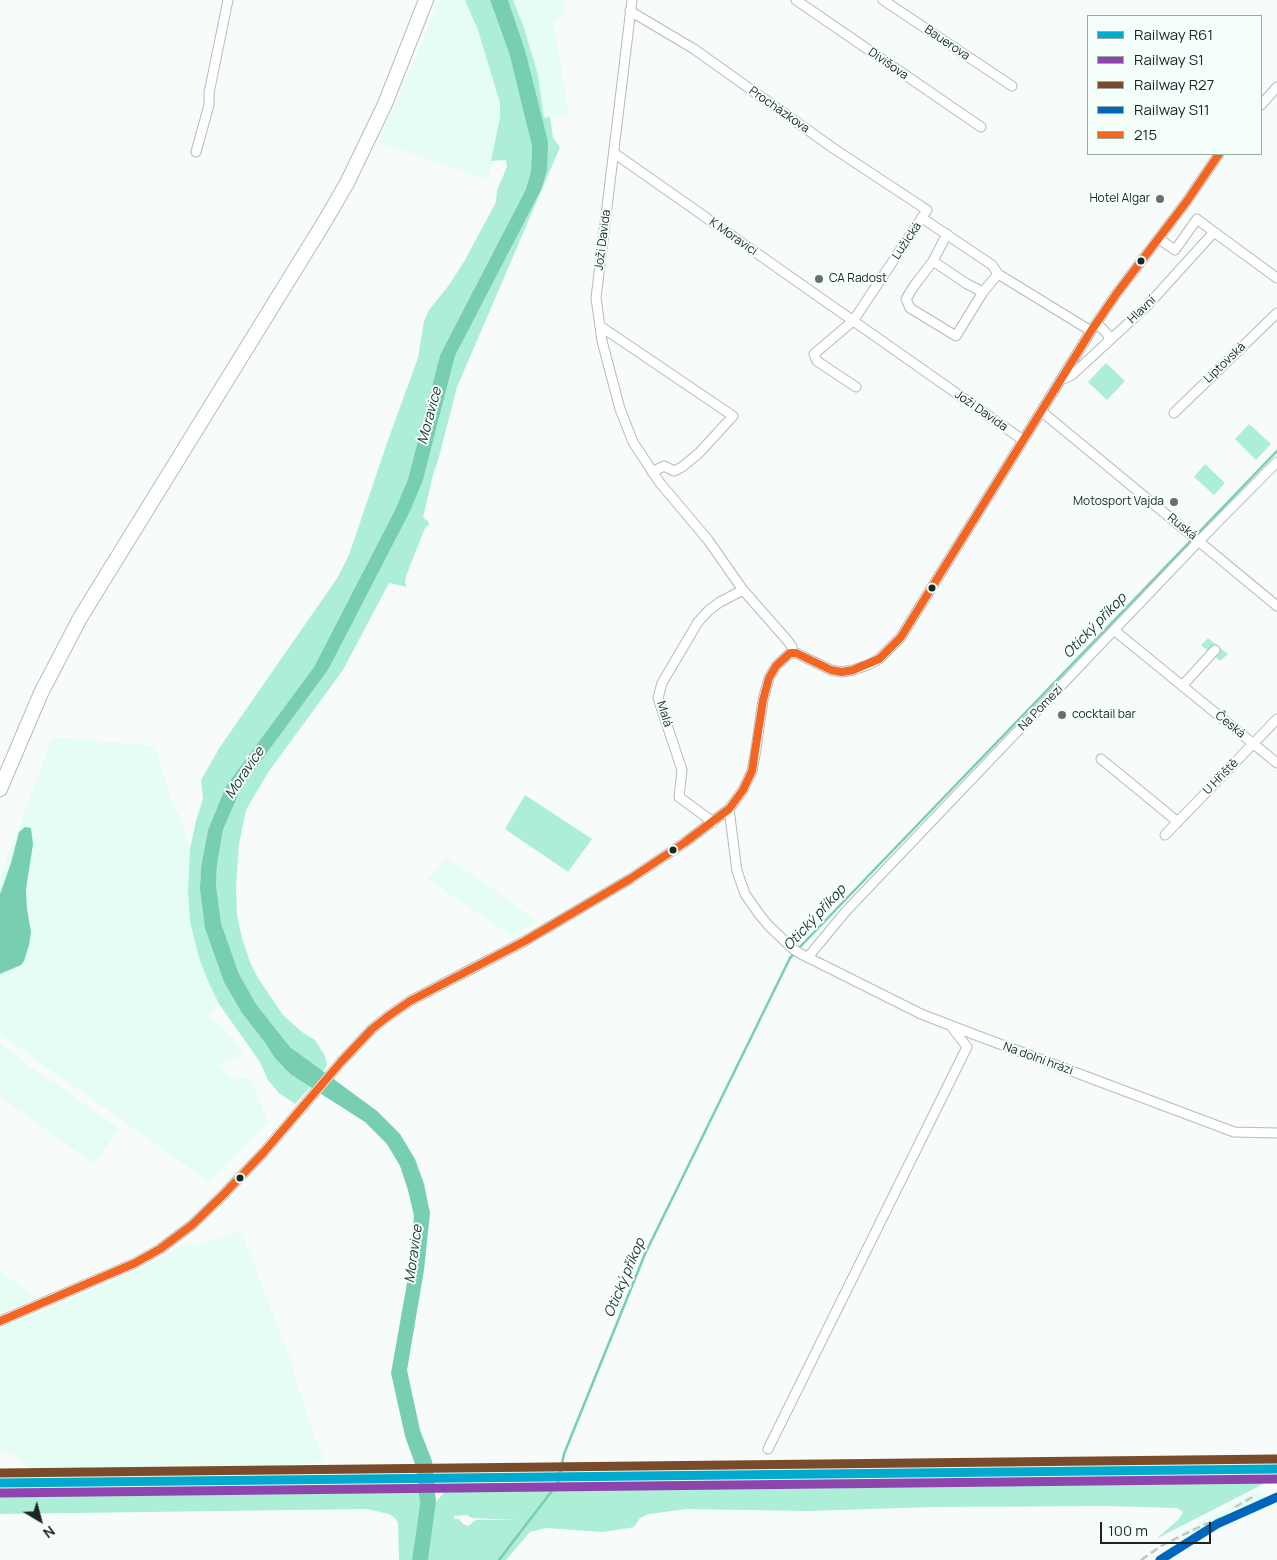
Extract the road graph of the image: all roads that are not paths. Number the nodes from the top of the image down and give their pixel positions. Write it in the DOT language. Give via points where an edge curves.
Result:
graph roads {
  1 [pos="228,0"];
  2 [pos="426,0"];
  3 [pos="632,0"];
  4 [pos="796,0"];
  5 [pos="883,0"];
  6 [pos="630,12"];
  7 [pos="1012,86"];
  8 [pos="1277,88"];
  9 [pos="1262,104"];
  10 [pos="981,127"];
  11 [pos="196,152"];
  12 [pos="614,153"];
  13 [pos="1218,155"];
  14 [pos="927,210"];
  15 [pos="922,218"];
  16 [pos="1214,232"];
  17 [pos="947,234"];
  18 [pos="1159,238"];
  19 [pos="933,261"];
  20 [pos="998,274"];
  21 [pos="1277,278"];
  22 [pos="983,292"];
  23 [pos="1277,313"];
  24 [pos="853,321"];
  25 [pos="1097,323"];
  26 [pos="600,326"];
  27 [pos="1091,331"];
  28 [pos="1082,346"];
  29 [pos="1103,347"];
  30 [pos="1062,378"];
  31 [pos="856,387"];
  32 [pos="1041,411"];
  33 [pos="1174,413"];
  34 [pos="1023,440"];
  35 [pos="1277,462"];
  36 [pos="652,472"];
  37 [pos="1195,538"];
  38 [pos="743,590"];
  39 [pos="1277,606"];
  40 [pos="1115,631"];
  41 [pos="1215,650"];
  42 [pos="793,653"];
  43 [pos="1182,686"];
  44 [pos="1277,718"];
  45 [pos="1253,744"];
  46 [pos="1101,759"];
  47 [pos="1277,764"];
  48 [pos="0,788"];
  49 [pos="728,808"];
  50 [pos="713,822"];
  51 [pos="1178,822"];
  52 [pos="1165,835"];
  53 [pos="801,954"];
  54 [pos="950,1026"];
  55 [pos="1277,1133"];
  56 [pos="0,1321"];
  57 [pos="768,1449"];
  1 -- 11 [label="street" via="210,85 209,105"];
  2 -- 48 [label="main road" via="385,104 347,183 80,618 41,693"];
  3 -- 6 [label="street, Joži Davida"];
  4 -- 10 [label="street, Divišova"];
  5 -- 7 [label="street, Bauerova"];
  6 -- 12 [label="street, Joži Davida"];
  6 -- 14 [label="street, Procházkova" via="694,50"];
  8 -- 9 [label="street"];
  12 -- 24 [label="street, K Moravici"];
  12 -- 26 [label="street, Joži Davida" via="596,298"];
  13 -- 18 [label="street, Hlavní"];
  14 -- 15 [label="street, Lužická"];
  15 -- 17 [label="street"];
  15 -- 24 [label="street, Lužická"];
  16 -- 18 [label="street" via="1197,219 1175,250"];
  16 -- 21 [label="street"];
  16 -- 29 [label="street, Hlavní" via="1158,296"];
  17 -- 19 [label="street"];
  17 -- 20 [label="street" via="992,265"];
  18 -- 25 [label="street, Hlavní"];
  19 -- 22 [label="street"];
  19 -- 22 [label="street" via="906,299 910,308 956,336"];
  20 -- 22 [label="street"];
  20 -- 27 [label="street"];
  23 -- 33 [label="street, Liptovská"];
  24 -- 31 [label="street" via="814,356 816,361"];
  24 -- 34 [label="street, Joži Davida"];
  25 -- 27 [label="street, Hlavní"];
  25 -- 29 [label="street" via="1108,335 1109,340"];
  26 -- 36 [label="street, Joži Davida" via="620,408 634,442"];
  26 -- 36 [label="street" via="732,416 682,467 674,471 664,466"];
  27 -- 28 [label="street, Hlavní"];
  28 -- 29 [label="street" via="1094,352"];
  28 -- 30 [label="street, Hlavní"];
  29 -- 30 [label="street, Hlavní" via="1071,376"];
  30 -- 32 [label="street, Hlavní"];
  32 -- 34 [label="street, Hlavní"];
  32 -- 37 [label="street, Ruská"];
  34 -- 42 [label="street, Hlavní" via="912,620 890,649 868,665 842,672 824,668"];
  35 -- 37 [label="street, Na Pomezí"];
  36 -- 38 [label="street, Joži Davida" via="708,540"];
  37 -- 39 [label="street, Ruská"];
  37 -- 40 [label="street, Na Pomezí"];
  38 -- 42 [label="street, Joži Davida" via="787,640"];
  38 -- 50 [label="street, Malá" via="720,602 698,622 662,683 658,698 682,770 679,797"];
  40 -- 43 [label="street, Česká"];
  40 -- 53 [label="street, Na Pomezí"];
  41 -- 43 [label="street"];
  42 -- 49 [label="street" via="778,663 769,678 762,700 752,771 743,790"];
  43 -- 45 [label="street, Česká"];
  44 -- 45 [label="street, U Hřiště"];
  45 -- 47 [label="street, Česká"];
  45 -- 51 [label="street, U Hřiště"];
  46 -- 51 [label="street"];
  49 -- 50 [label="street"];
  49 -- 53 [label="street, Na dolni hrázi" via="742,887 759,914"];
  50 -- 56 [label="street" via="657,862 560,920 410,1001 372,1029 217,1201 160,1249"];
  51 -- 52 [label="street, U Hřiště"];
  53 -- 54 [label="street, Na dolni hrázi"];
  54 -- 55 [label="street, Na dolni hrázi" via="1234,1132"];
  54 -- 57 [label="street" via="967,1047"];
}
